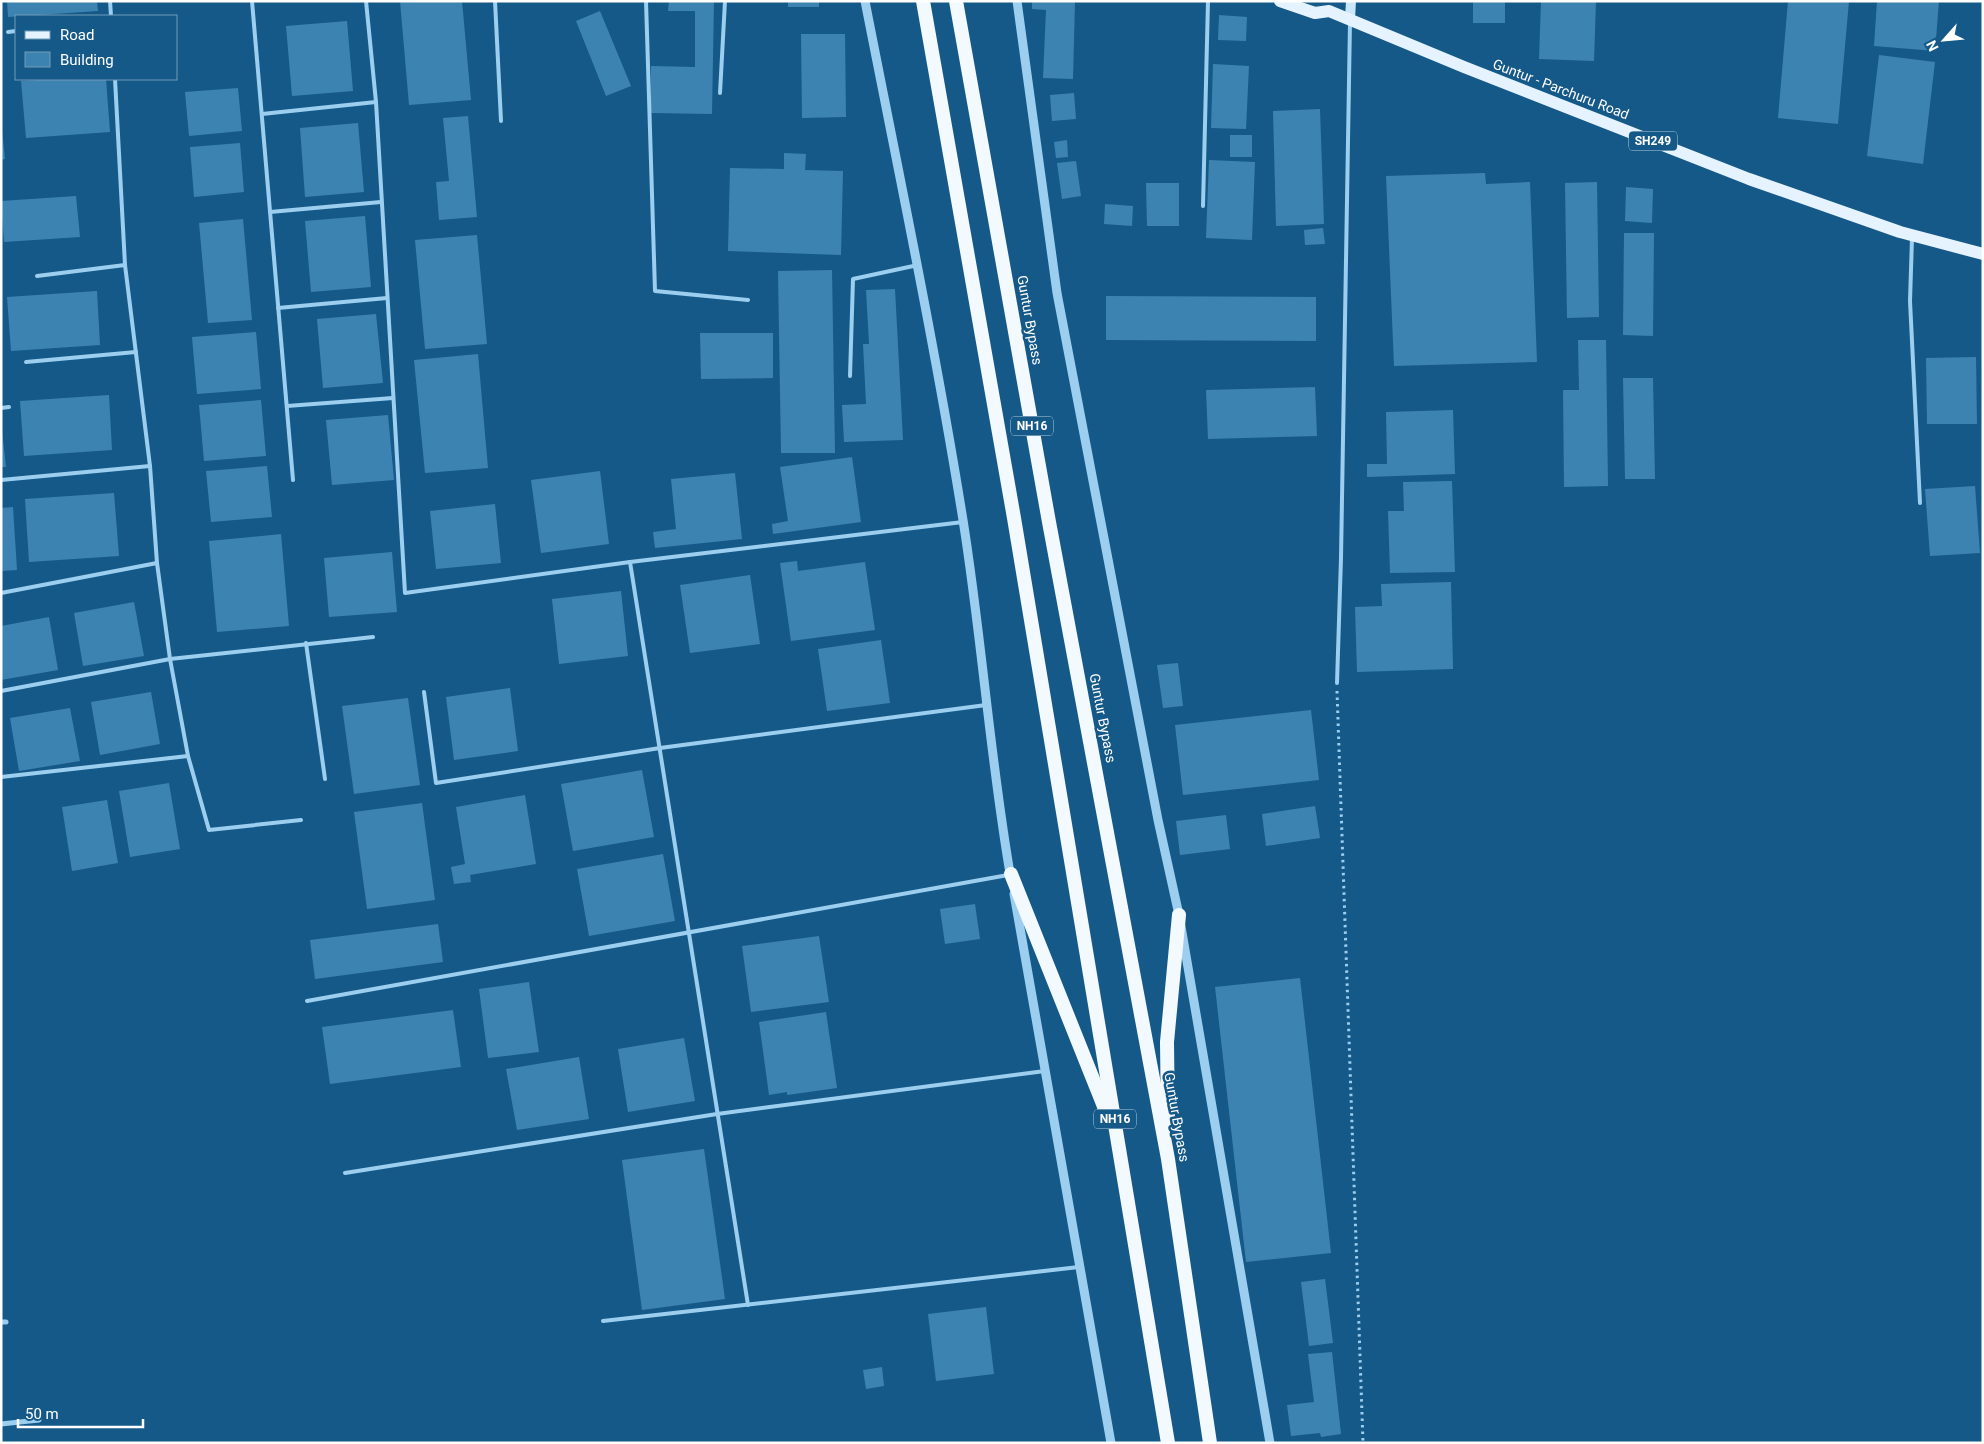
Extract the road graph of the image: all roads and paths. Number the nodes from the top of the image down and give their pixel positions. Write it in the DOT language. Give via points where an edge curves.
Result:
graph roads {
  1 [pos="110,1"];
  2 [pos="252,1"];
  3 [pos="366,1"];
  4 [pos="495,1"];
  5 [pos="646,1"];
  6 [pos="725,1"];
  7 [pos="865,1"];
  8 [pos="923,1"];
  9 [pos="956,1"];
  10 [pos="1017,1"];
  11 [pos="1208,1"];
  12 [pos="1280,1"];
  13 [pos="1351,1"];
  14 [pos="1327,6"];
  15 [pos="111,15"];
  16 [pos="1350,20"];
  17 [pos="15,31"];
  18 [pos="8,32"];
  19 [pos="115,80"];
  20 [pos="720,93"];
  21 [pos="376,102"];
  22 [pos="262,114"];
  23 [pos="501,121"];
  24 [pos="382,202"];
  25 [pos="1203,206"];
  26 [pos="270,212"];
  27 [pos="1912,236"];
  28 [pos="1983,254"];
  29 [pos="125,265"];
  30 [pos="918,266"];
  31 [pos="37,276"];
  32 [pos="387,298"];
  33 [pos="748,300"];
  34 [pos="278,308"];
  35 [pos="136,352"];
  36 [pos="26,362"];
  37 [pos="850,376"];
  38 [pos="393,398"];
  39 [pos="287,406"];
  40 [pos="9,407"];
  41 [pos="1,408"];
  42 [pos="150,466"];
  43 [pos="1,480"];
  44 [pos="293,480"];
  45 [pos="1920,503"];
  46 [pos="963,522"];
  47 [pos="157,562"];
  48 [pos="630,562"];
  49 [pos="1,593"];
  50 [pos="373,637"];
  51 [pos="306,643"];
  52 [pos="170,659"];
  53 [pos="1337,683"];
  54 [pos="1,691"];
  55 [pos="424,692"];
  56 [pos="986,706"];
  57 [pos="660,748"];
  58 [pos="188,756"];
  59 [pos="1,777"];
  60 [pos="325,779"];
  61 [pos="301,820"];
  62 [pos="1010,874"];
  63 [pos="1180,915"];
  64 [pos="689,932"];
  65 [pos="307,1001"];
  66 [pos="1045,1070"];
  67 [pos="717,1114"];
  68 [pos="1120,1146"];
  69 [pos="1168,1159"];
  70 [pos="345,1173"];
  71 [pos="1079,1267"];
  72 [pos="748,1304"];
  73 [pos="603,1321"];
  74 [pos="39,1420"];
  75 [pos="1,1424"];
  76 [pos="1111,1443"];
  77 [pos="1168,1443"];
  78 [pos="1210,1443"];
  79 [pos="1270,1443"];
  80 [pos="1363,1443"];
  1 -- 15 [label="lane"];
  2 -- 22 [label="lane"];
  3 -- 21 [label="lane"];
  4 -- 23 [label="lane"];
  5 -- 33 [label="lane" via="654,291"];
  6 -- 20 [label="lane"];
  7 -- 30 [label="street"];
  8 -- 68 [label="highway, NH16"];
  9 -- 69 [label="highway, Guntur Bypass / NH16"];
  10 -- 63 [label="street" via="1057,293 1158,820"];
  11 -- 25 [label="lane"];
  12 -- 14 [label="main road, Guntur - Parchuru Road / SH249" via="1315,13"];
  13 -- 16 [label="main road"];
  14 -- 16 [label="main road, Guntur - Parchuru Road / SH249"];
  16 -- 27 [label="main road, Guntur - Parchuru Road / SH249" via="1750,179"];
  16 -- 53 [label="lane" via="1342,558"];
  17 -- 18 [label="lane"];
  19 -- 29 [label="lane"];
  21 -- 22 [label="lane"];
  21 -- 24 [label="lane"];
  22 -- 26 [label="lane"];
  24 -- 26 [label="lane"];
  24 -- 32 [label="lane"];
  26 -- 34 [label="lane"];
  27 -- 28 [label="main road, Guntur - Parchuru Road / SH249"];
  27 -- 45 [label="lane" via="1910,293"];
  29 -- 31 [label="lane"];
  29 -- 35 [label="lane"];
  30 -- 37 [label="lane" via="853,279"];
  30 -- 46 [label="street"];
  32 -- 34 [label="lane"];
  32 -- 38 [label="lane"];
  34 -- 39 [label="lane"];
  35 -- 36 [label="lane"];
  35 -- 42 [label="lane"];
  38 -- 39 [label="lane"];
  38 -- 48 [label="lane" via="404,593"];
  39 -- 44 [label="lane"];
  40 -- 41 [label="lane"];
  42 -- 43 [label="lane"];
  42 -- 47 [label="lane"];
  46 -- 48 [label="lane"];
  46 -- 56 [label="street"];
  47 -- 49 [label="lane"];
  47 -- 52 [label="lane"];
  48 -- 57 [label="lane"];
  50 -- 51 [label="lane"];
  51 -- 52 [label="lane"];
  51 -- 60 [label="lane"];
  52 -- 54 [label="lane"];
  52 -- 58 [label="lane"];
  53 -- 80 [label="path"];
  55 -- 57 [label="lane" via="436,783"];
  56 -- 57 [label="lane"];
  56 -- 62 [label="street"];
  57 -- 64 [label="lane"];
  58 -- 59 [label="lane"];
  58 -- 61 [label="lane" via="209,830"];
  62 -- 64 [label="lane"];
  62 -- 66 [label="street"];
  62 -- 68 [label="highway"];
  63 -- 69 [label="highway" via="1167,1042"];
  63 -- 79 [label="street"];
  64 -- 65 [label="lane"];
  64 -- 67 [label="lane"];
  66 -- 67 [label="lane"];
  66 -- 71 [label="street"];
  67 -- 70 [label="lane"];
  67 -- 72 [label="lane"];
  68 -- 77 [label="highway, NH16"];
  69 -- 78 [label="highway, Guntur Bypass / NH16"];
  71 -- 72 [label="lane"];
  71 -- 76 [label="street"];
  72 -- 73 [label="lane"];
  74 -- 75 [label="street"];
}
